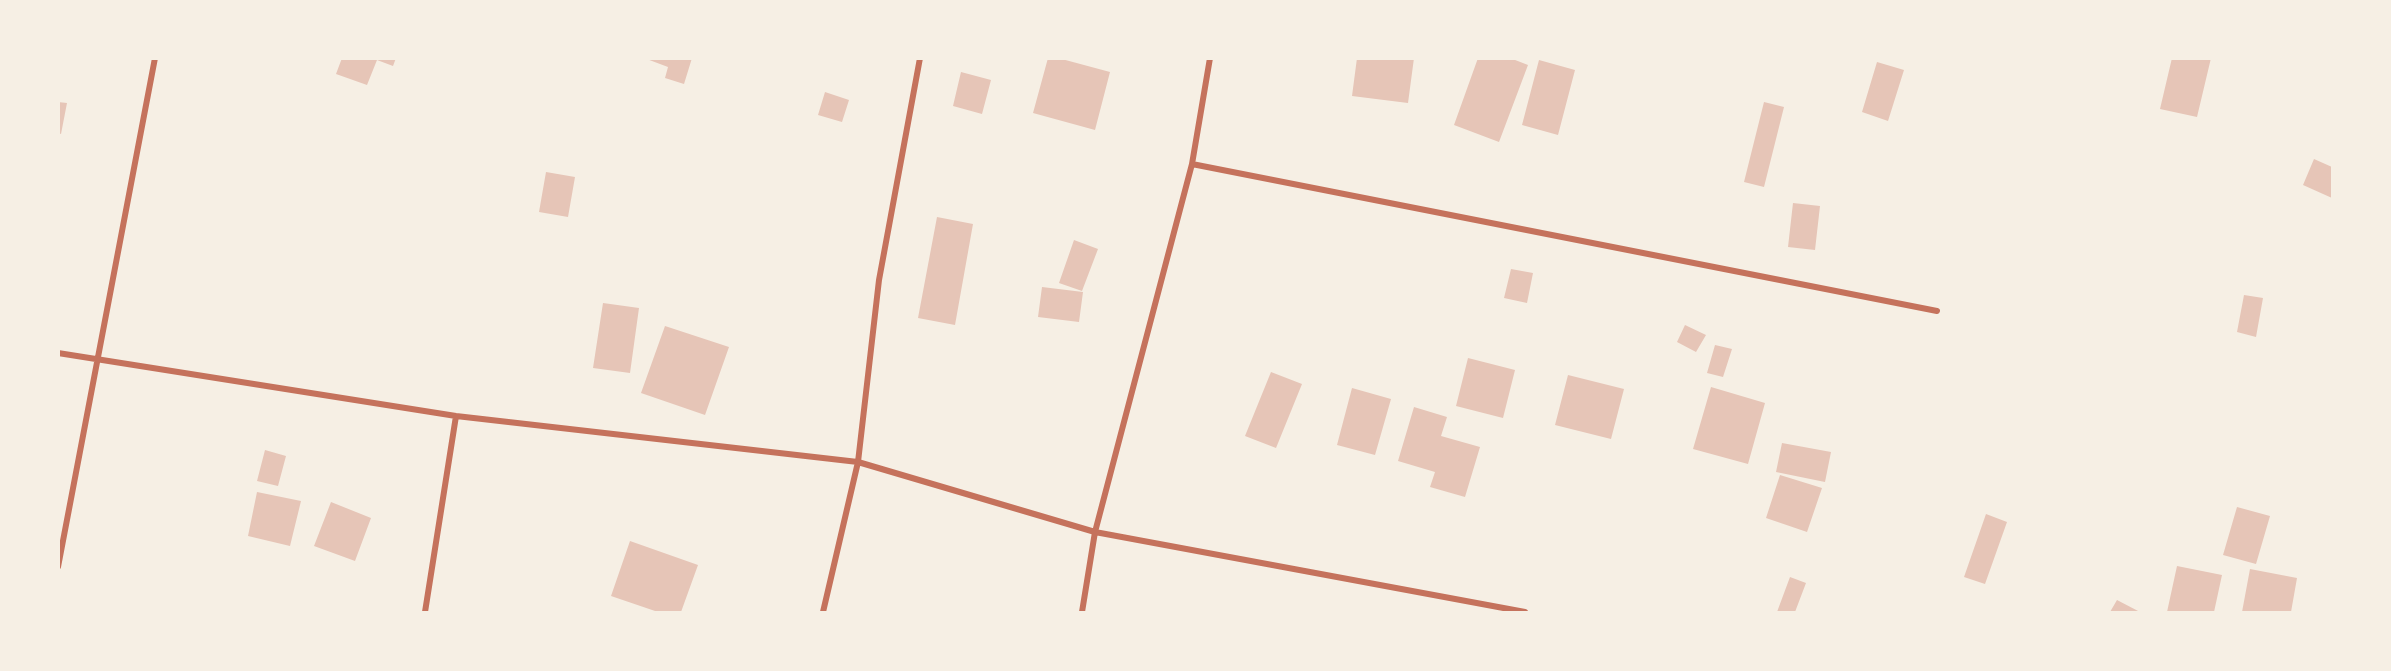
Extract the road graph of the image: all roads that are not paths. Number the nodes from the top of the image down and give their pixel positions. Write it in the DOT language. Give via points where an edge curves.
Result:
graph roads {
  1 [pos="155,58"];
  2 [pos="920,58"];
  3 [pos="1210,58"];
  4 [pos="1192,164"];
  5 [pos="1937,311"];
  6 [pos="58,353"];
  7 [pos="98,361"];
  8 [pos="456,416"];
  9 [pos="858,462"];
  10 [pos="1095,532"];
  11 [pos="58,567"];
  12 [pos="425,612"];
  13 [pos="823,612"];
  14 [pos="1082,612"];
  15 [pos="1525,612"];
  1 -- 7 [label="street"];
  2 -- 9 [label="street" via="879,280"];
  3 -- 4 [label="street"];
  4 -- 5 [label="street"];
  4 -- 10 [label="street"];
  6 -- 7 [label="street"];
  7 -- 8 [label="street"];
  7 -- 11 [label="street"];
  8 -- 9 [label="street"];
  8 -- 12 [label="street"];
  9 -- 10 [label="street"];
  9 -- 13 [label="street"];
  10 -- 14 [label="street"];
  10 -- 15 [label="street"];
}
